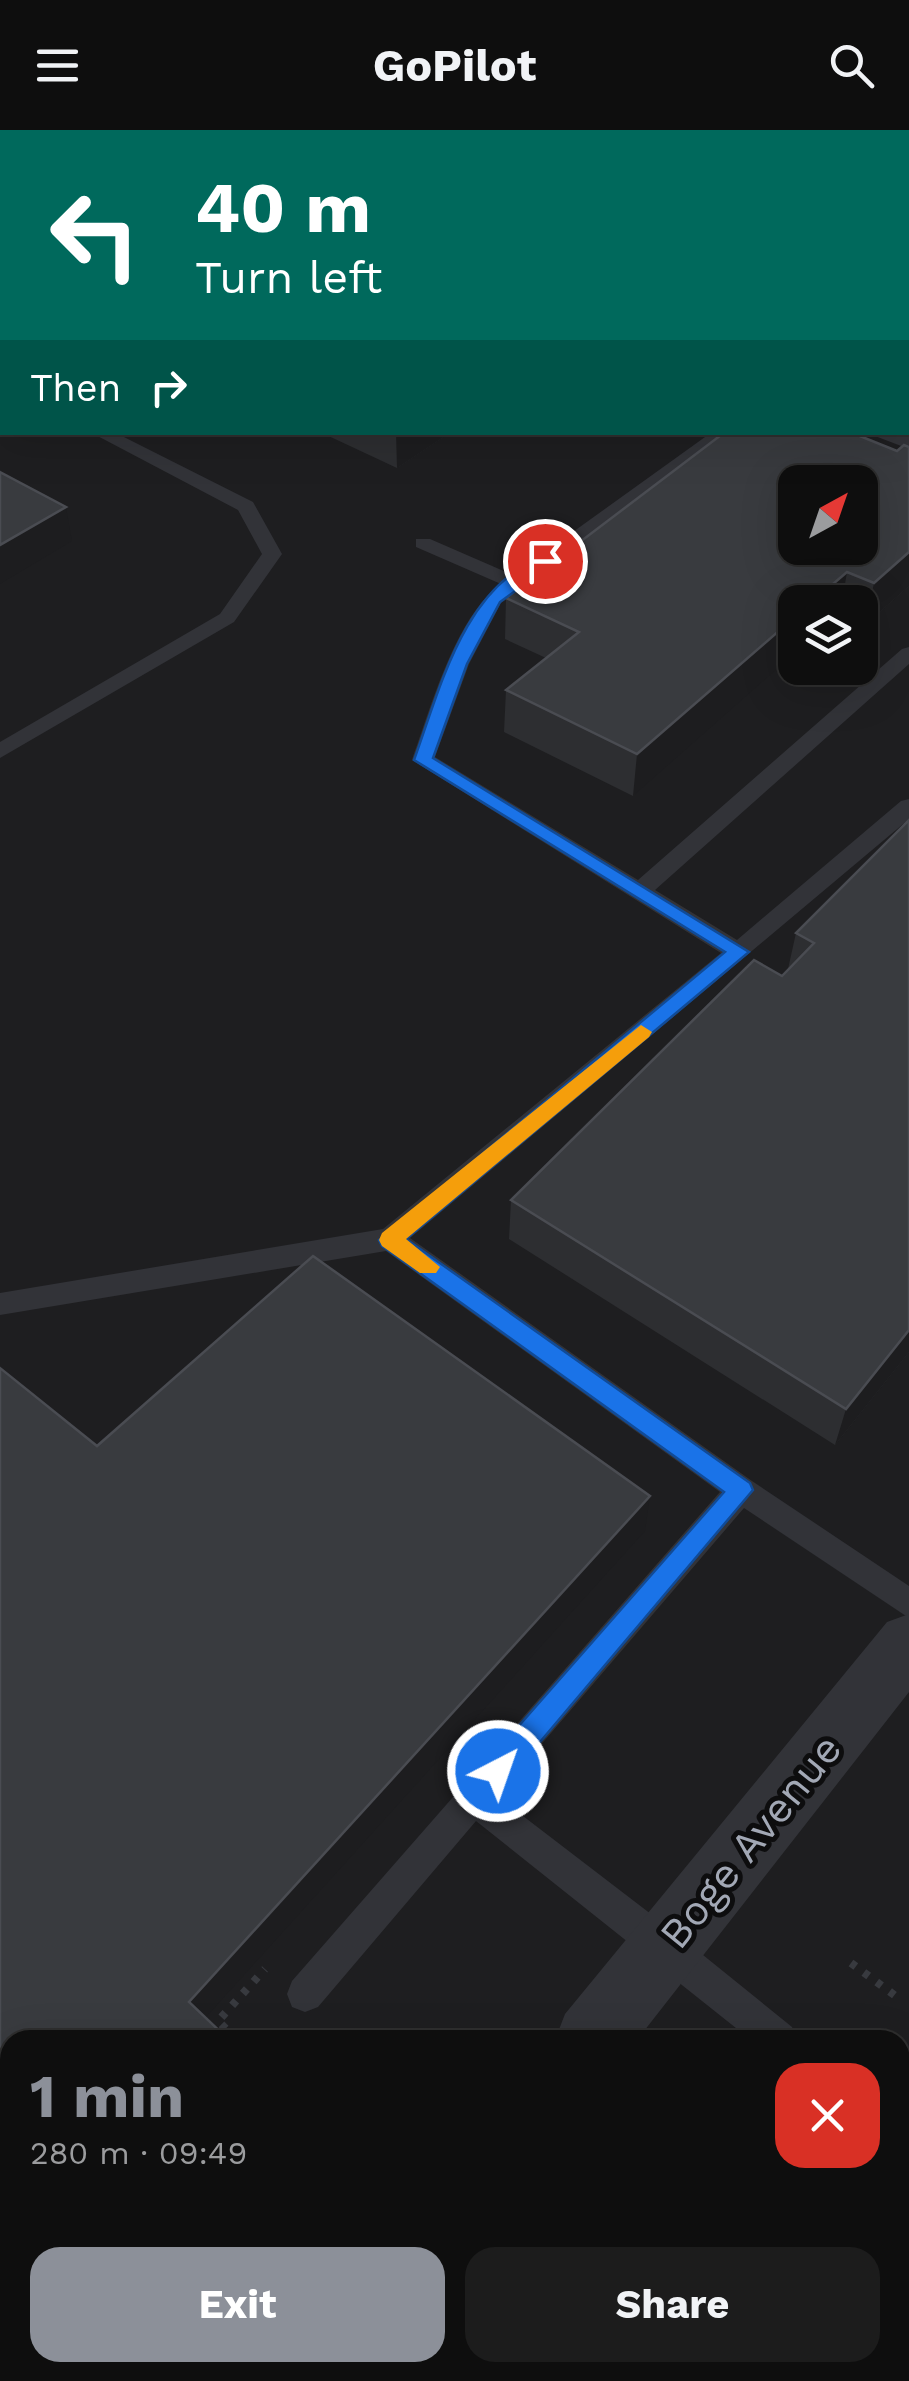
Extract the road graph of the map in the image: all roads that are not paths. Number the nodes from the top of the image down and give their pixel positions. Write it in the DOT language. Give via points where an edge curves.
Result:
graph roads {
  1 [pos="105,435"];
  2 [pos="721,435"];
  3 [pos="423,542"];
  4 [pos="515,583"];
  5 [pos="909,653"];
  6 [pos="0,751"];
  7 [pos="909,806"];
  8 [pos="640,891"];
  9 [pos="739,952"];
  10 [pos="390,1240"];
  11 [pos="6,1307"];
  12 [pos="741,1490"];
  13 [pos="909,1604"];
  14 [pos="909,1643"];
  15 [pos="474,1799"];
  16 [pos="665,1946"];
  17 [pos="305,1994"];
  18 [pos="599,2030"];
  19 [pos="767,2030"];
  1 -- 6 [label="lane" via="246,506 272,554 228,618"];
  2 -- 4 [label="lane"];
  3 -- 4 [label="lane"];
  4 -- 8 [label="lane" via="493,599 458,664 424,760"];
  5 -- 8 [label="lane"];
  7 -- 9 [label="lane"];
  8 -- 9 [label="lane"];
  9 -- 10 [label="lane"];
  10 -- 11 [label="lane"];
  10 -- 12 [label="lane"];
  12 -- 13 [label="lane"];
  12 -- 15 [label="lane"];
  14 -- 16 [label="street, Boge Avenue"];
  15 -- 16 [label="lane"];
  15 -- 17 [label="lane"];
  16 -- 18 [label="street, Boge Avenue"];
  16 -- 19 [label="lane"];
}
